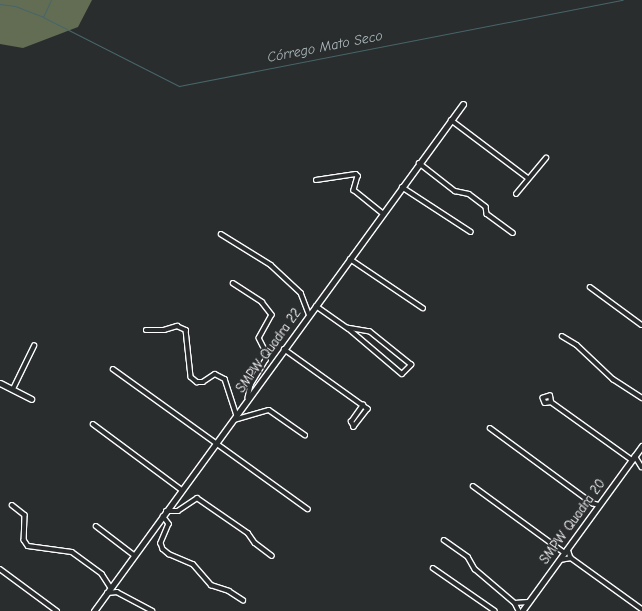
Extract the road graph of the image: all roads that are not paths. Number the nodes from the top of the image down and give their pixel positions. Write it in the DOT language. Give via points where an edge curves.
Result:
graph roads {
  1 [pos="463,104"];
  2 [pos="451,120"];
  3 [pos="546,158"];
  4 [pos="419,163"];
  5 [pos="528,178"];
  6 [pos="316,180"];
  7 [pos="402,187"];
  8 [pos="516,194"];
  9 [pos="382,213"];
  10 [pos="470,232"];
  11 [pos="513,233"];
  12 [pos="221,234"];
  13 [pos="350,259"];
  14 [pos="233,283"];
  15 [pos="590,287"];
  16 [pos="316,306"];
  17 [pos="423,308"];
  18 [pos="309,314"];
  19 [pos="642,325"];
  20 [pos="348,328"];
  21 [pos="146,330"];
  22 [pos="562,336"];
  23 [pos="34,346"];
  24 [pos="284,350"];
  25 [pos="113,369"];
  26 [pos="0,383"];
  27 [pos="12,389"];
  28 [pos="642,398"];
  29 [pos="31,399"];
  30 [pos="247,399"];
  31 [pos="551,402"];
  32 [pos="363,405"];
  33 [pos="360,410"];
  34 [pos="366,414"];
  35 [pos="235,418"];
  36 [pos="93,424"];
  37 [pos="490,428"];
  38 [pos="305,435"];
  39 [pos="217,442"];
  40 [pos="642,446"];
  41 [pos="632,460"];
  42 [pos="640,466"];
  43 [pos="473,486"];
  44 [pos="182,490"];
  45 [pos="592,503"];
  46 [pos="12,505"];
  47 [pos="599,505"];
  48 [pos="308,509"];
  49 [pos="595,511"];
  50 [pos="165,514"];
  51 [pos="96,526"];
  52 [pos="444,540"];
  53 [pos="567,551"];
  54 [pos="134,555"];
  55 [pos="272,556"];
  56 [pos="571,558"];
  57 [pos="560,560"];
  58 [pos="433,568"];
  59 [pos="0,569"];
  60 [pos="111,588"];
  61 [pos="107,593"];
  62 [pos="243,600"];
  63 [pos="528,602"];
  64 [pos="515,603"];
  65 [pos="642,609"];
  66 [pos="57,611"];
  67 [pos="94,611"];
  68 [pos="152,611"];
  69 [pos="495,611"];
  70 [pos="519,611"];
  71 [pos="522,611"];
  1 -- 2 [label="street, SMPW Quadra 22"];
  2 -- 4 [label="street, SMPW Quadra 22"];
  2 -- 5 [label="street"];
  3 -- 5 [label="street"];
  4 -- 7 [label="street, SMPW Quadra 22"];
  4 -- 11 [label="street" via="455,191 470,194 486,207 487,214"];
  5 -- 8 [label="street"];
  6 -- 9 [label="street" via="356,174 358,176 354,190"];
  7 -- 9 [label="street, SMPW Quadra 22"];
  7 -- 10 [label="street"];
  9 -- 13 [label="street, SMPW Quadra 22"];
  12 -- 18 [label="street" via="271,265 301,293"];
  13 -- 16 [label="street, SMPW Quadra 22"];
  13 -- 17 [label="street"];
  14 -- 30 [label="street" via="262,302 272,315 259,338 266,352 266,360 251,385"];
  15 -- 19 [label="street"];
  16 -- 18 [label="street, SMPW Quadra 22"];
  16 -- 20 [label="street"];
  18 -- 24 [label="street, SMPW Quadra 22"];
  20 -- 20 [label="street" via="402,374 411,365 370,332"];
  21 -- 35 [label="street" via="164,330 177,326 186,330 191,377 197,382 203,382 215,374 225,379"];
  22 -- 28 [label="street" via="577,345 613,379"];
  23 -- 27 [label="street"];
  24 -- 30 [label="street, SMPW Quadra 22"];
  24 -- 32 [label="street"];
  25 -- 39 [label="street"];
  26 -- 27 [label="street"];
  27 -- 29 [label="street"];
  30 -- 35 [label="street, SMPW Quadra 22"];
  31 -- 41 [label="street"];
  32 -- 33 [label="street"];
  32 -- 34 [label="street" via="368,409"];
  33 -- 34 [label="street"];
  33 -- 34 [label="street" via="351,422 354,427"];
  35 -- 38 [label="street" via="269,410"];
  35 -- 39 [label="street, SMPW Quadra 22"];
  36 -- 44 [label="street"];
  37 -- 45 [label="street"];
  39 -- 44 [label="street, SMPW Quadra 22"];
  39 -- 48 [label="street"];
  40 -- 41 [label="street, SMPW Quadra 20"];
  41 -- 42 [label="street"];
  41 -- 42 [label="street"];
  41 -- 47 [label="street, SMPW Quadra 20"];
  43 -- 53 [label="street"];
  44 -- 50 [label="street, SMPW Quadra 22"];
  45 -- 47 [label="street"];
  45 -- 49 [label="street"];
  46 -- 60 [label="street" via="25,514 24,540 28,546 72,552 102,574"];
  47 -- 49 [label="street, SMPW Quadra 20"];
  49 -- 53 [label="street, SMPW Quadra 20"];
  50 -- 54 [label="street, SMPW Quadra 22"];
  50 -- 55 [label="street" via="178,511 197,498 248,533 255,543"];
  50 -- 62 [label="street" via="170,524 162,541 163,550 193,564 211,585 229,591"];
  51 -- 54 [label="street"];
  52 -- 64 [label="street" via="468,558 475,569"];
  53 -- 56 [label="street"];
  53 -- 57 [label="street, SMPW Quadra 20"];
  54 -- 60 [label="street, SMPW Quadra 22"];
  56 -- 57 [label="street"];
  56 -- 65 [label="street"];
  57 -- 63 [label="street, SMPW Quadra 20"];
  58 -- 69 [label="street"];
  59 -- 66 [label="street"];
  60 -- 61 [label="street, SMPW Quadra 22"];
  61 -- 67 [label="street, SMPW Quadra 22"];
  61 -- 68 [label="street" via="117,592"];
  63 -- 64 [label="street"];
  63 -- 71 [label="street, SMPW Quadra 20"];
  64 -- 70 [label="street"];
}
